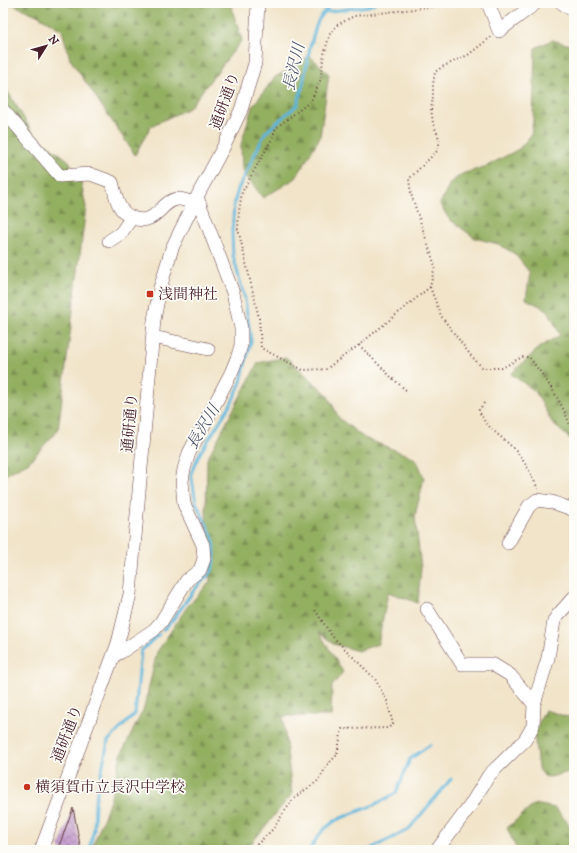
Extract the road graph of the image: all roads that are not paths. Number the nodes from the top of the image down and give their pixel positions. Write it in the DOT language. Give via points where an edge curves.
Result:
graph roads {
  1 [pos="258,3"];
  2 [pos="488,3"];
  3 [pos="536,3"];
  4 [pos="562,3"];
  5 [pos="574,11"];
  6 [pos="3,110"];
  7 [pos="196,200"];
  8 [pos="132,217"];
  9 [pos="109,241"];
  10 [pos="153,337"];
  11 [pos="208,349"];
  12 [pos="574,510"];
  13 [pos="508,543"];
  14 [pos="574,597"];
  15 [pos="427,610"];
  16 [pos="113,656"];
  17 [pos="534,704"];
  18 [pos="40,850"];
  19 [pos="437,850"];
  1 -- 7 [label="street, 通研通り" via="255,63 226,144"];
  2 -- 3 [label="street" via="499,32"];
  4 -- 5 [label="street"];
  6 -- 8 [label="street" via="60,176 90,174 112,182 118,206 127,216"];
  7 -- 8 [label="street" via="171,201 148,219 138,220"];
  7 -- 10 [label="street, 通研通り" via="172,248 160,288"];
  7 -- 16 [label="street" via="233,293 241,328 238,356 189,453 184,468 184,504 203,545 204,559 200,570 187,580 154,630"];
  8 -- 9 [label="street" via="121,233"];
  10 -- 11 [label="street"];
  10 -- 16 [label="street, 通研通り" via="130,594"];
  12 -- 13 [label="street" via="537,500 529,506"];
  14 -- 17 [label="street" via="554,621 548,658"];
  15 -- 17 [label="street" via="462,664 492,664 510,676"];
  16 -- 18 [label="street, 通研通り"];
  17 -- 19 [label="street" via="533,726 524,740 489,775 470,806"];
}
